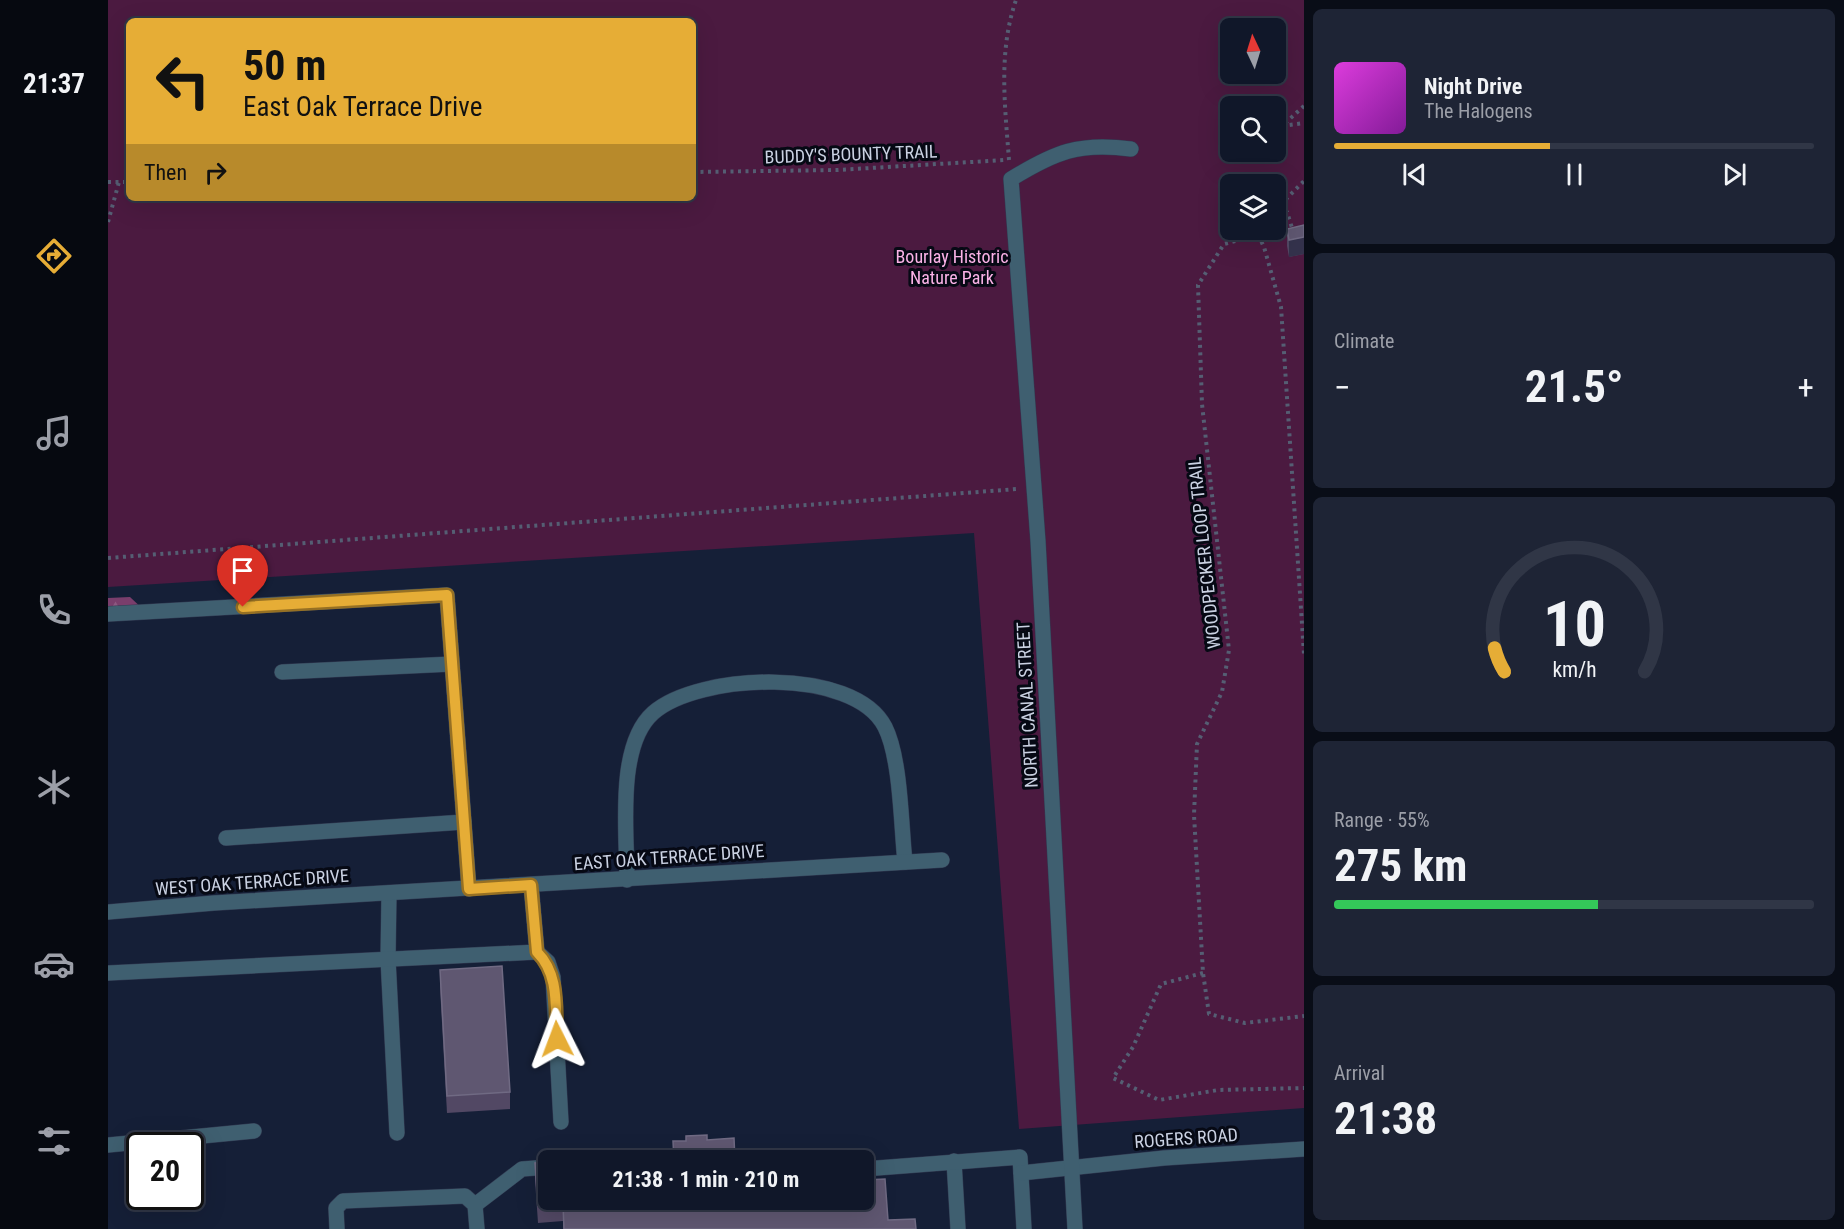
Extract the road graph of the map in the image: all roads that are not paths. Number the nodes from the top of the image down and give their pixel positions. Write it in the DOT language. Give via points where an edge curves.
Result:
graph roads {
  1 [pos="1131,149"];
  2 [pos="108,614"];
  3 [pos="452,664"];
  4 [pos="282,672"];
  5 [pos="464,822"];
  6 [pos="226,838"];
  7 [pos="942,860"];
  8 [pos="904,862"];
  9 [pos="627,879"];
  10 [pos="531,885"];
  11 [pos="469,889"];
  12 [pos="393,893"];
  13 [pos="108,912"];
  14 [pos="537,952"];
  15 [pos="388,959"];
  16 [pos="108,973"];
  17 [pos="561,1122"];
  18 [pos="254,1131"];
  19 [pos="397,1133"];
  20 [pos="108,1145"];
  21 [pos="1304,1149"];
  22 [pos="954,1161"];
  23 [pos="538,1168"];
  24 [pos="874,1168"];
  25 [pos="1072,1169"];
  26 [pos="1021,1173"];
  27 [pos="475,1205"];
  28 [pos="337,1229"];
  29 [pos="477,1229"];
  30 [pos="958,1229"];
  31 [pos="1024,1229"];
  32 [pos="1075,1229"];
  1 -- 25 [label="street, NORTH CANAL STREET" via="1079,147 1046,157 1011,179 1035,488"];
  2 -- 3 [label="street" via="447,595"];
  3 -- 4 [label="street"];
  3 -- 5 [label="street"];
  5 -- 6 [label="street"];
  5 -- 11 [label="street"];
  7 -- 8 [label="street, EAST OAK TERRACE DRIVE"];
  8 -- 9 [label="street, EAST OAK TERRACE DRIVE"];
  8 -- 9 [label="street" via="896,773 884,726 870,711 845,695 787,681 712,687 685,695 653,713 633,745 627,770"];
  9 -- 10 [label="street, EAST OAK TERRACE DRIVE"];
  10 -- 11 [label="street, EAST OAK TERRACE DRIVE"];
  10 -- 14 [label="street"];
  11 -- 12 [label="street, EAST OAK TERRACE DRIVE"];
  12 -- 13 [label="street, WEST OAK TERRACE DRIVE"];
  12 -- 15 [label="street"];
  14 -- 15 [label="street"];
  14 -- 17 [label="street" via="548,962 553,977"];
  15 -- 16 [label="street"];
  15 -- 19 [label="street"];
  18 -- 20 [label="street"];
  21 -- 25 [label="street, ROGERS ROAD" via="1164,1158"];
  22 -- 24 [label="street"];
  22 -- 26 [label="street" via="1020,1157"];
  22 -- 30 [label="street"];
  23 -- 27 [label="street" via="522,1169"];
  25 -- 26 [label="street, ROGERS ROAD"];
  25 -- 32 [label="street, NORTH CANAL STREET"];
  26 -- 31 [label="street"];
  27 -- 28 [label="street" via="465,1196 343,1202 336,1208"];
  27 -- 29 [label="street"];
}
